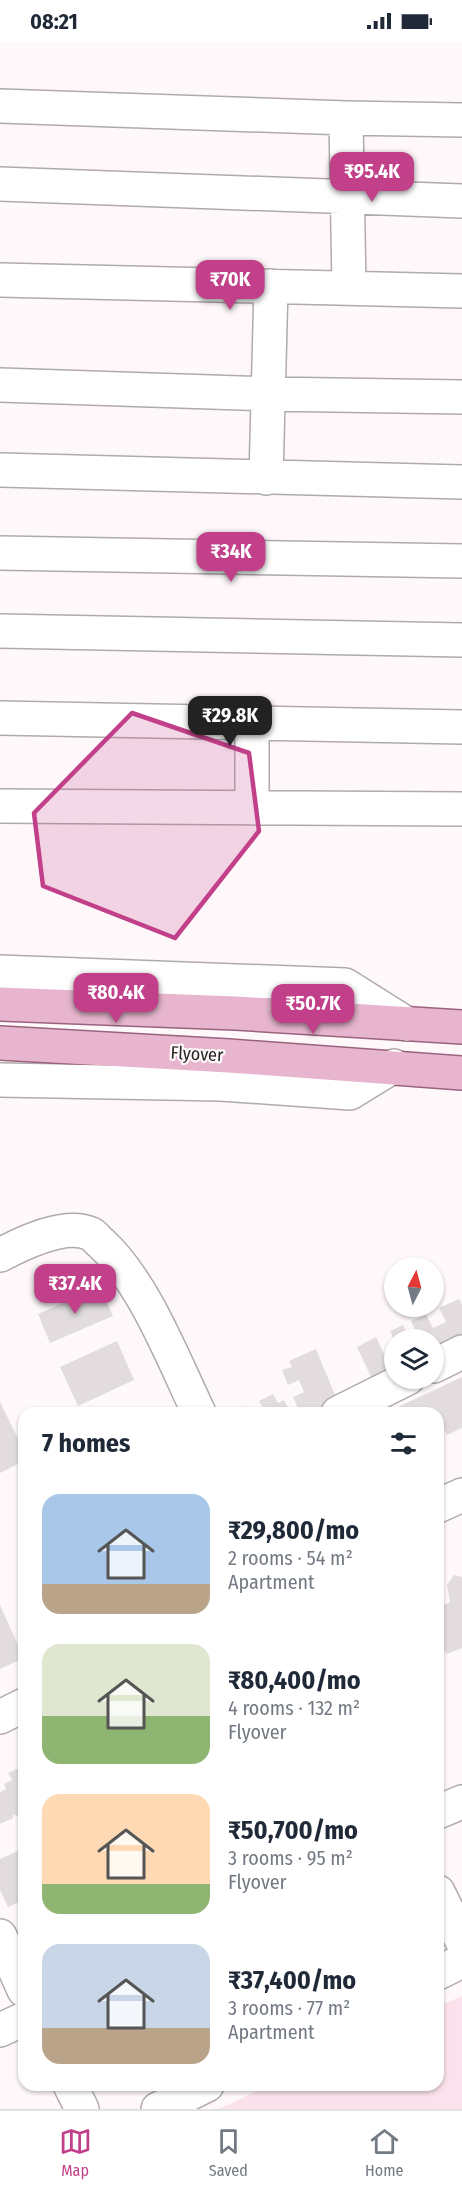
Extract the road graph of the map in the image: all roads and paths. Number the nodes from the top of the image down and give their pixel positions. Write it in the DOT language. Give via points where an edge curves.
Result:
graph roads {
  1 [pos="0,105"];
  2 [pos="346,118"];
  3 [pos="462,120"];
  4 [pos="0,184"];
  5 [pos="346,198"];
  6 [pos="462,201"];
  7 [pos="0,280"];
  8 [pos="271,286"];
  9 [pos="349,288"];
  10 [pos="462,291"];
  11 [pos="0,385"];
  12 [pos="268,394"];
  13 [pos="462,397"];
  14 [pos="0,470"];
  15 [pos="266,478"];
  16 [pos="462,482"];
  17 [pos="0,554"];
  18 [pos="462,561"];
  19 [pos="0,631"];
  20 [pos="462,640"];
  21 [pos="0,718"];
  22 [pos="252,722"];
  23 [pos="462,727"];
  24 [pos="0,806"];
  25 [pos="252,807"];
  26 [pos="462,809"];
  27 [pos="0,972"];
  28 [pos="0,1004"];
  29 [pos="407,1024"];
  30 [pos="462,1028"];
  31 [pos="0,1043"];
  32 [pos="394,1066"];
  33 [pos="462,1073"];
  34 [pos="0,1080"];
  35 [pos="0,1254"];
  36 [pos="462,1352"];
  37 [pos="444,1361"];
  38 [pos="386,1389"];
  39 [pos="196,1407"];
  40 [pos="350,1407"];
  41 [pos="462,1495"];
  42 [pos="444,1503"];
  43 [pos="18,1708"];
  44 [pos="0,1717"];
  45 [pos="462,1802"];
  46 [pos="444,1810"];
  47 [pos="444,1904"];
  48 [pos="0,1936"];
  49 [pos="462,1941"];
  50 [pos="462,1961"];
  51 [pos="444,1970"];
  52 [pos="18,1976"];
  53 [pos="18,2022"];
  54 [pos="0,2030"];
  55 [pos="73,2091"];
  56 [pos="195,2091"];
  57 [pos="82,2109"];
  58 [pos="158,2109"];
  1 -- 2 [label="street"];
  2 -- 3 [label="street"];
  2 -- 5 [label="street"];
  4 -- 5 [label="street"];
  5 -- 6 [label="street"];
  5 -- 9 [label="street"];
  7 -- 8 [label="street"];
  8 -- 9 [label="street"];
  8 -- 12 [label="street"];
  9 -- 10 [label="street"];
  11 -- 12 [label="street"];
  12 -- 13 [label="street"];
  12 -- 15 [label="street"];
  14 -- 15 [label="street"];
  15 -- 16 [label="street"];
  17 -- 18 [label="street"];
  19 -- 20 [label="street"];
  21 -- 22 [label="street"];
  22 -- 23 [label="street"];
  22 -- 25 [label="street"];
  24 -- 25 [label="street"];
  25 -- 26 [label="street"];
  27 -- 29 [label="street" via="345,985"];
  28 -- 29 [label="main road"];
  29 -- 30 [label="main road"];
  31 -- 32 [label="main road, Flyover"];
  32 -- 33 [label="main road, Flyover"];
  32 -- 34 [label="street" via="350,1093 221,1084"];
  35 -- 39 [label="street" via="62,1230 91,1234 114,1254 150,1310"];
  36 -- 37 [label="street"];
  38 -- 40 [label="street"];
  41 -- 42 [label="street"];
  43 -- 44 [label="street"];
  45 -- 46 [label="street"];
  47 -- 49 [label="street"];
  48 -- 52 [label="street"];
  50 -- 51 [label="street"];
  53 -- 54 [label="street"];
  55 -- 57 [label="street"];
  56 -- 58 [label="street"];
}
